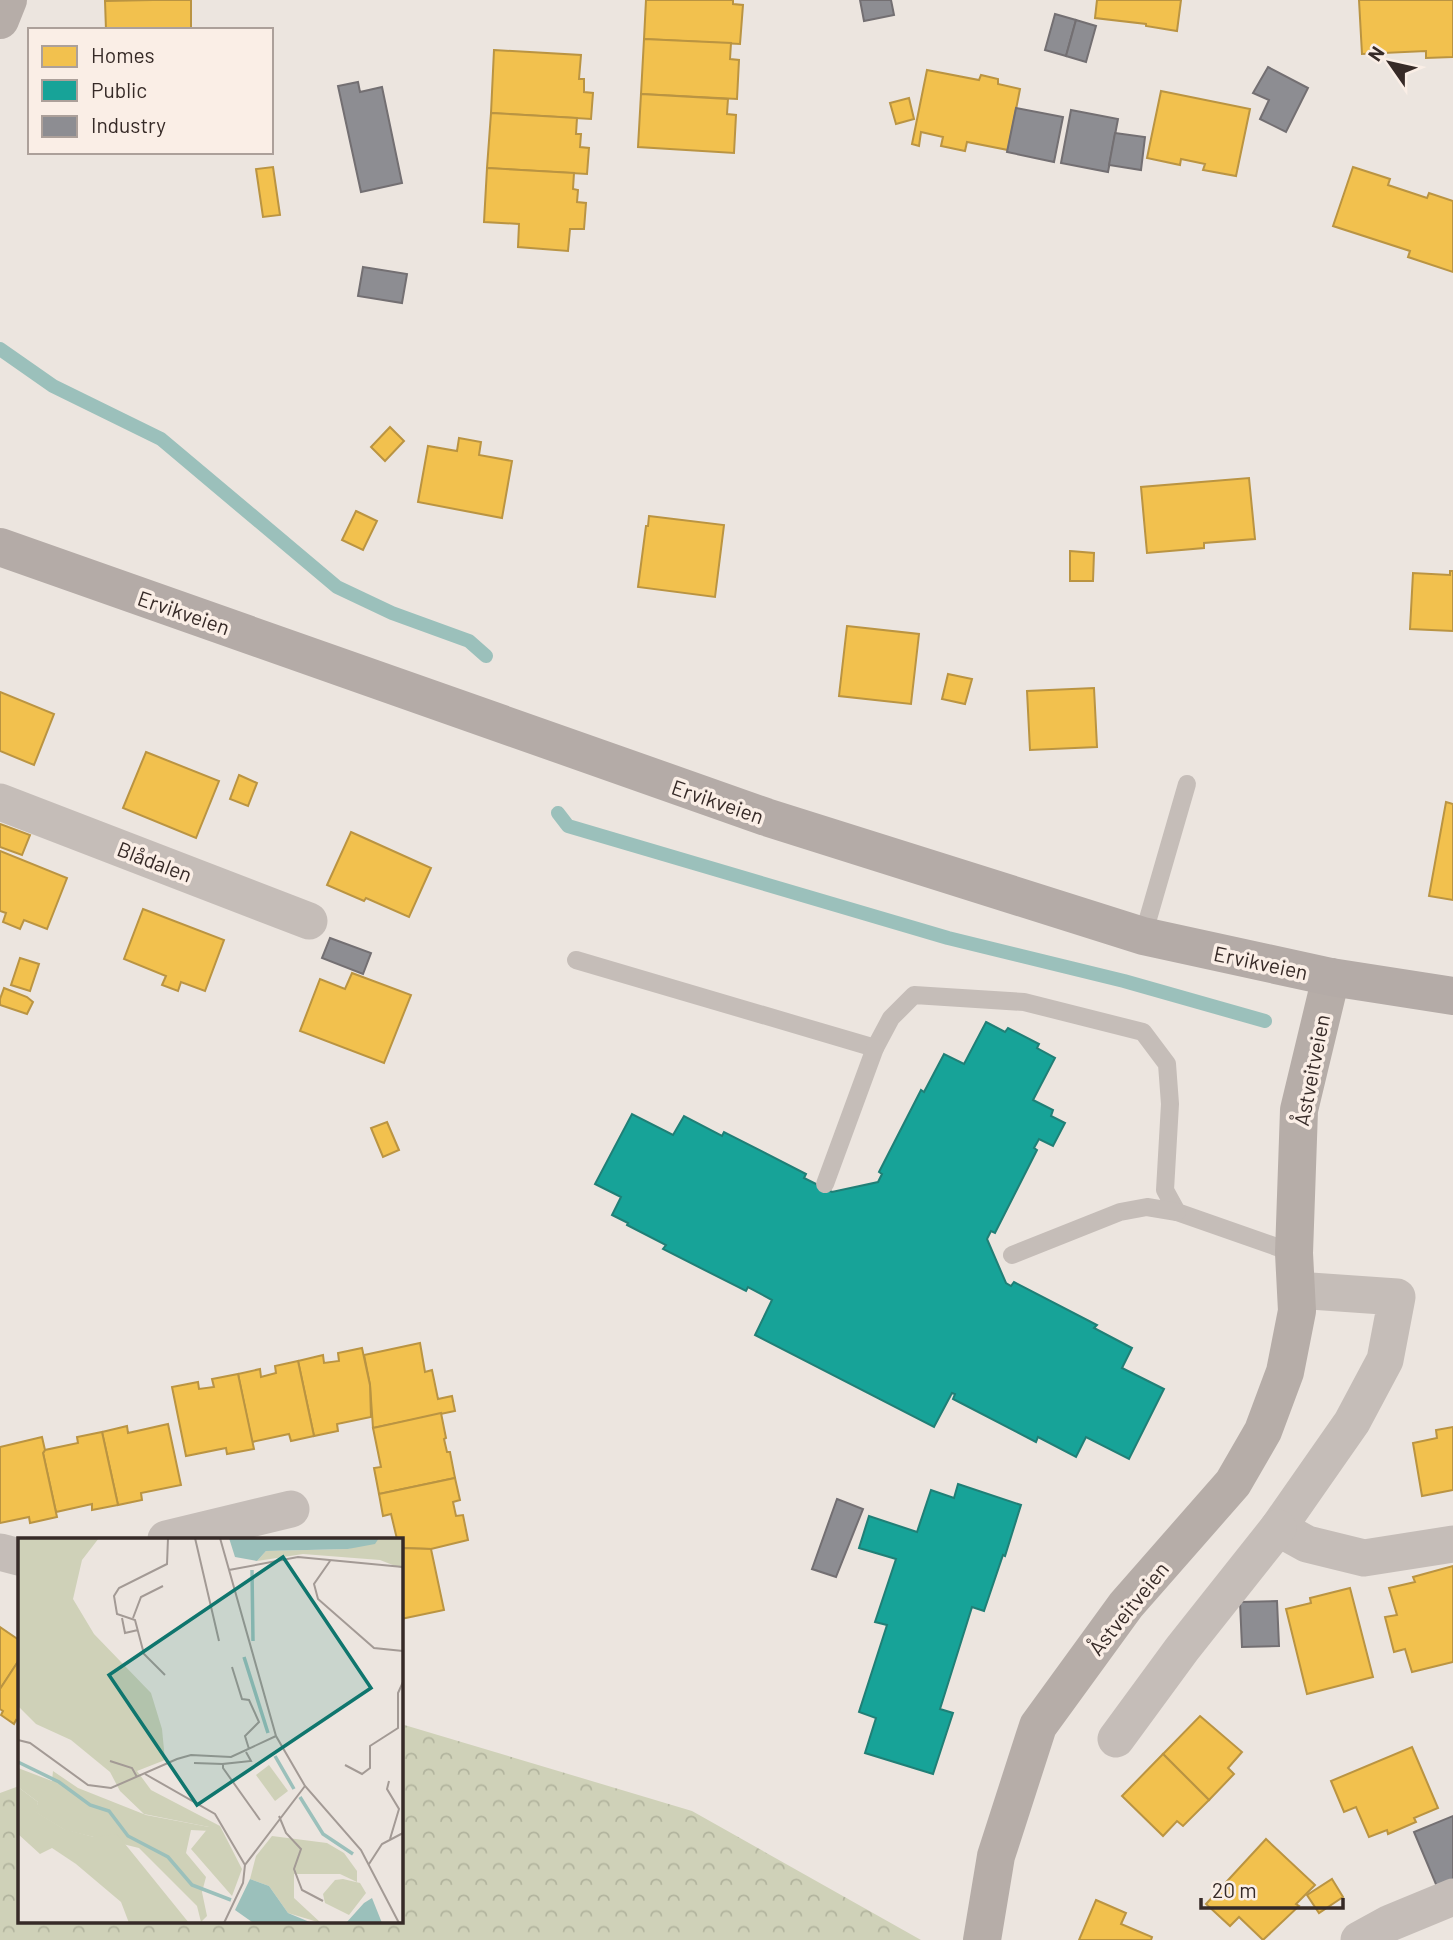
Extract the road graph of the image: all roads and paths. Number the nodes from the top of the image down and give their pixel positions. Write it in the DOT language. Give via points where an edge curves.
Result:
graph roads {
  1 [pos="8,0"];
  2 [pos="0,20"];
  3 [pos="0,547"];
  4 [pos="1187,784"];
  5 [pos="0,802"];
  6 [pos="309,921"];
  7 [pos="1143,936"];
  8 [pos="576,960"];
  9 [pos="1331,978"];
  10 [pos="1453,996"];
  11 [pos="875,1048"];
  12 [pos="825,1184"];
  13 [pos="1177,1212"];
  14 [pos="1012,1255"];
  15 [pos="1295,1272"];
  16 [pos="291,1509"];
  17 [pos="1278,1528"];
  18 [pos="170,1538"];
  19 [pos="1453,1544"];
  20 [pos="0,1552"];
  21 [pos="18,1557"];
  22 [pos="1116,1739"];
  23 [pos="1453,1897"];
  24 [pos="982,1940"];
  25 [pos="1359,1940"];
  1 -- 2 [label="street"];
  3 -- 7 [label="main road, Ervikveien" via="766,817"];
  4 -- 7 [label="lane"];
  5 -- 6 [label="street, Blådalen"];
  7 -- 9 [label="main road, Ervikveien"];
  8 -- 11 [label="lane"];
  9 -- 10 [label="main road, Ervikveien"];
  9 -- 15 [label="street, Åstveitveien" via="1299,1110"];
  11 -- 12 [label="lane"];
  11 -- 13 [label="lane" via="891,1018 914,995 1024,1002 1143,1032 1167,1064 1166,1190"];
  13 -- 14 [label="lane" via="1147,1207 1119,1212"];
  13 -- 15 [label="lane"];
  15 -- 17 [label="street" via="1396,1297 1385,1360 1352,1422"];
  15 -- 24 [label="street, Åstveitveien" via="1297,1311 1284,1372 1263,1431 1233,1483 1126,1605 1038,1726 996,1856"];
  16 -- 18 [label="street"];
  17 -- 19 [label="street" via="1307,1544 1364,1558"];
  17 -- 22 [label="street"];
  20 -- 21 [label="street"];
  23 -- 25 [label="street"];
}
